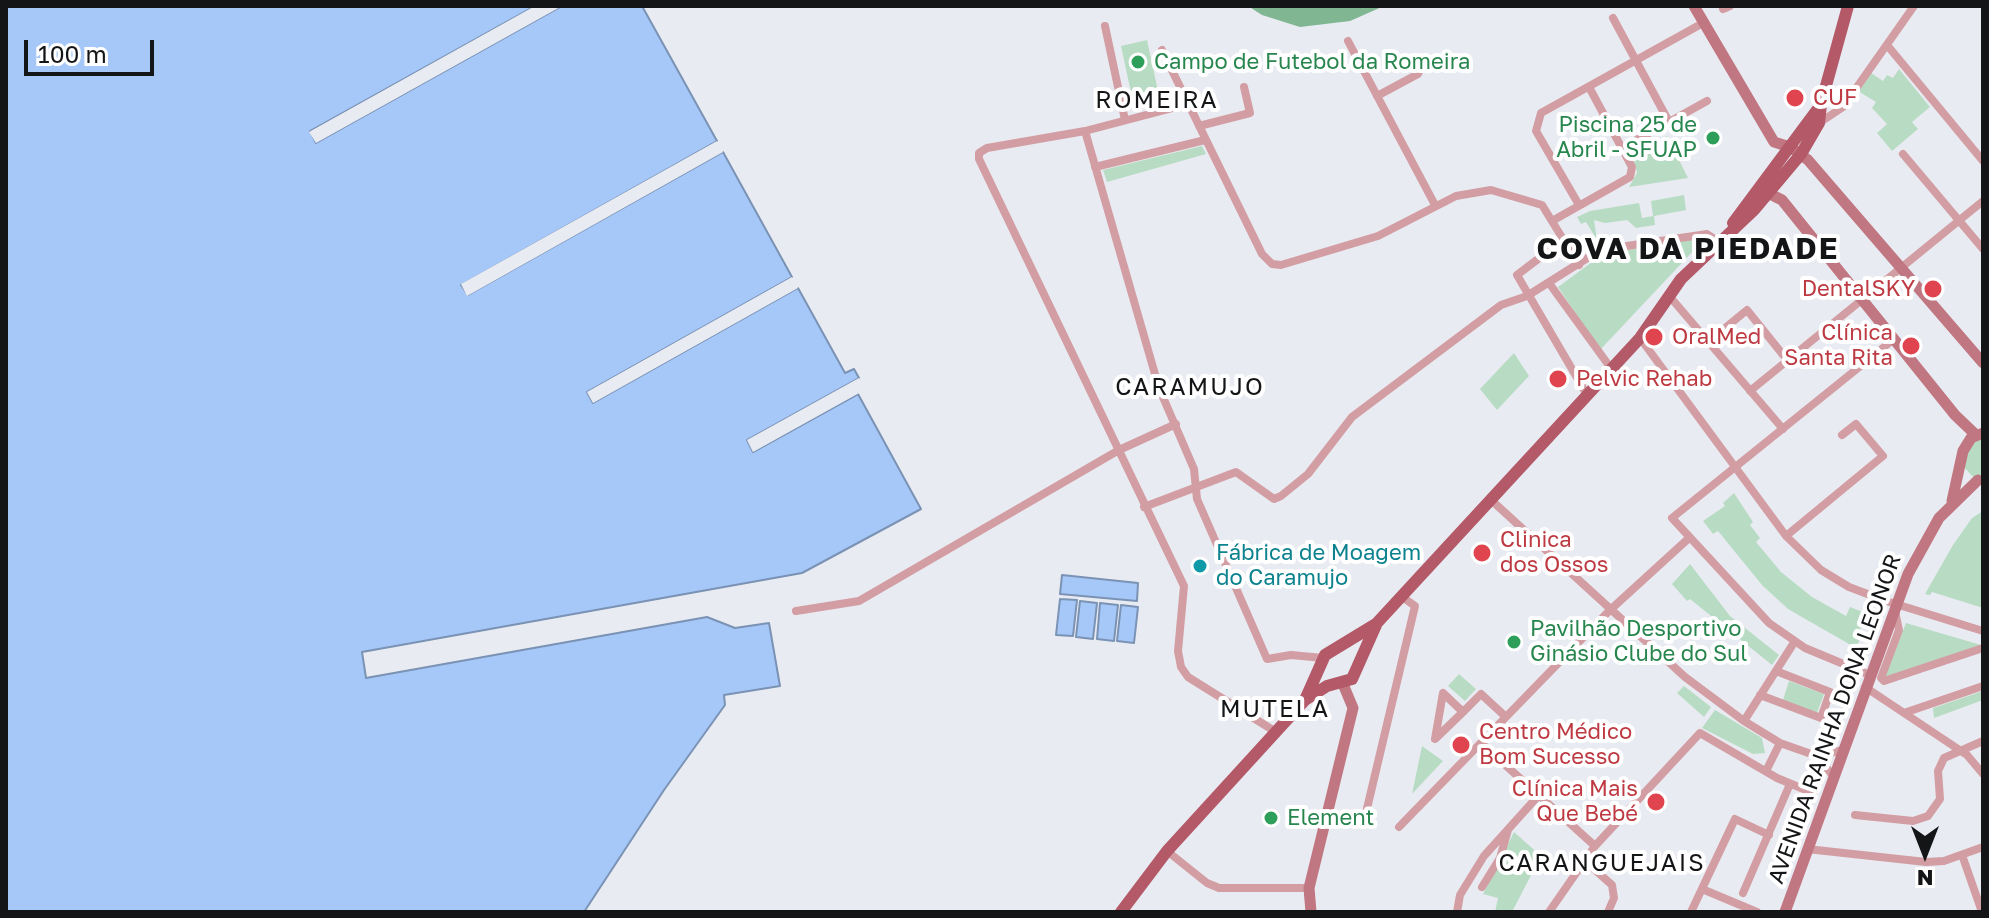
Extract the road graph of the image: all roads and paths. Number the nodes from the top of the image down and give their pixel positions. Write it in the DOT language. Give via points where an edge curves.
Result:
graph roads {
  1 [pos="1694,6"];
  2 [pos="1848,6"];
  3 [pos="1914,6"];
  4 [pos="1613,18"];
  5 [pos="1703,23"];
  6 [pos="1105,26"];
  7 [pos="1348,41"];
  8 [pos="1887,45"];
  9 [pos="1162,50"];
  10 [pos="1636,61"];
  11 [pos="1422,65"];
  12 [pos="1244,87"];
  13 [pos="1589,87"];
  14 [pos="1377,96"];
  15 [pos="1707,101"];
  16 [pos="1188,104"];
  17 [pos="1821,104"];
  18 [pos="1125,120"];
  19 [pos="1669,122"];
  20 [pos="1819,123"];
  21 [pos="1199,126"];
  22 [pos="1085,131"];
  23 [pos="1205,140"];
  24 [pos="1790,147"];
  25 [pos="1622,148"];
  26 [pos="1801,154"];
  27 [pos="1903,154"];
  28 [pos="1983,161"];
  29 [pos="1095,167"];
  30 [pos="1757,189"];
  31 [pos="1770,193"];
  32 [pos="1983,201"];
  33 [pos="1435,205"];
  34 [pos="1579,205"];
  35 [pos="1959,220"];
  36 [pos="1552,221"];
  37 [pos="1723,237"];
  38 [pos="1563,240"];
  39 [pos="1983,249"];
  40 [pos="1579,265"];
  41 [pos="1902,266"];
  42 [pos="1549,283"];
  43 [pos="1527,296"];
  44 [pos="1671,298"];
  45 [pos="1861,300"];
  46 [pos="1641,332"];
  47 [pos="1894,339"];
  48 [pos="1708,342"];
  49 [pos="1788,361"];
  50 [pos="1983,363"];
  51 [pos="1610,367"];
  52 [pos="1750,391"];
  53 [pos="1586,393"];
  54 [pos="1176,424"];
  55 [pos="1783,429"];
  56 [pos="1981,433"];
  57 [pos="1842,435"];
  58 [pos="1119,450"];
  59 [pos="1961,460"];
  60 [pos="1736,468"];
  61 [pos="1980,480"];
  62 [pos="1196,488"];
  63 [pos="1490,499"];
  64 [pos="1952,501"];
  65 [pos="1144,507"];
  66 [pos="1786,536"];
  67 [pos="1689,538"];
  68 [pos="1401,596"];
  69 [pos="1896,607"];
  70 [pos="796,611"];
  71 [pos="1609,611"];
  72 [pos="1376,624"];
  73 [pos="1983,631"];
  74 [pos="1795,641"];
  75 [pos="1338,648"];
  76 [pos="1983,648"];
  77 [pos="1322,660"];
  78 [pos="1357,671"];
  79 [pos="1776,671"];
  80 [pos="1870,675"];
  81 [pos="1341,684"];
  82 [pos="1983,686"];
  83 [pos="1865,687"];
  84 [pos="1760,695"];
  85 [pos="1305,700"];
  86 [pos="1463,712"];
  87 [pos="1904,713"];
  88 [pos="1506,717"];
  89 [pos="1744,721"];
  90 [pos="1276,732"];
  91 [pos="1983,741"];
  92 [pos="1481,743"];
  93 [pos="1780,743"];
  94 [pos="1845,748"];
  95 [pos="1959,749"];
  96 [pos="1817,756"];
  97 [pos="1767,769"];
  98 [pos="1983,774"];
  99 [pos="1834,778"];
  100 [pos="1790,784"];
  101 [pos="1813,793"];
  102 [pos="1539,795"];
  103 [pos="1855,815"];
  104 [pos="1365,817"];
  105 [pos="1399,827"];
  106 [pos="1508,829"];
  107 [pos="1769,835"];
  108 [pos="1595,846"];
  109 [pos="1983,847"];
  110 [pos="1807,849"];
  111 [pos="1167,851"];
  112 [pos="1962,855"];
  113 [pos="1585,861"];
  114 [pos="1482,887"];
  115 [pos="1309,888"];
  116 [pos="1702,889"];
  117 [pos="1743,893"];
  118 [pos="1121,912"];
  119 [pos="1311,912"];
  120 [pos="1457,912"];
  121 [pos="1549,912"];
  122 [pos="1608,912"];
  123 [pos="1691,912"];
  124 [pos="1757,912"];
  125 [pos="1785,912"];
  126 [pos="1982,912"];
  1 -- 5 [label="street"];
  2 -- 17 [label="main road"];
  3 -- 8 [label="street"];
  4 -- 10 [label="street"];
  5 -- 10 [label="street"];
  5 -- 24 [label="street" via="1774,142"];
  6 -- 18 [label="street"];
  7 -- 14 [label="street"];
  8 -- 20 [label="street" via="1843,107"];
  8 -- 28 [label="street"];
  9 -- 16 [label="street"];
  10 -- 13 [label="street"];
  10 -- 19 [label="street"];
  11 -- 14 [label="street" via="1418,74"];
  12 -- 21 [label="street" via="1250,113"];
  13 -- 25 [label="street"];
  13 -- 34 [label="street" via="1541,113 1536,122 1536,131"];
  14 -- 33 [label="street"];
  15 -- 19 [label="street"];
  16 -- 18 [label="street"];
  16 -- 21 [label="street"];
  17 -- 20 [label="main road"];
  17 -- 24 [label="main road"];
  18 -- 22 [label="street"];
  19 -- 25 [label="street"];
  20 -- 26 [label="main road"];
  21 -- 23 [label="street"];
  22 -- 29 [label="street"];
  22 -- 58 [label="street" via="987,148 979,153 980,163"];
  23 -- 29 [label="street"];
  23 -- 33 [label="street" via="1264,258 1272,264 1378,236"];
  24 -- 26 [label="street"];
  24 -- 30 [label="main road"];
  25 -- 34 [label="street" via="1632,167 1630,177"];
  26 -- 31 [label="main road"];
  26 -- 41 [label="street"];
  27 -- 35 [label="street"];
  29 -- 54 [label="street" via="1159,388"];
  30 -- 31 [label="street"];
  30 -- 37 [label="main road"];
  31 -- 37 [label="main road"];
  31 -- 45 [label="street" via="1782,200"];
  32 -- 35 [label="street"];
  33 -- 36 [label="street" via="1491,190 1531,199"];
  34 -- 36 [label="street"];
  35 -- 39 [label="street"];
  35 -- 41 [label="street"];
  36 -- 38 [label="street"];
  37 -- 40 [label="street" via="1681,236 1600,250"];
  37 -- 44 [label="main road" via="1700,263 1689,287"];
  38 -- 40 [label="street"];
  38 -- 43 [label="street" via="1517,275"];
  40 -- 42 [label="street"];
  41 -- 45 [label="street"];
  41 -- 50 [label="street"];
  42 -- 43 [label="street"];
  42 -- 51 [label="street"];
  43 -- 53 [label="street"];
  43 -- 62 [label="street" via="1501,305 1352,417 1308,474 1281,496 1274,499 1236,472"];
  44 -- 46 [label="main road"];
  44 -- 48 [label="street"];
  45 -- 47 [label="street"];
  45 -- 49 [label="street"];
  46 -- 51 [label="main road"];
  46 -- 60 [label="street"];
  47 -- 55 [label="street"];
  47 -- 56 [label="street" via="1955,415"];
  48 -- 49 [label="street" via="1747,310"];
  48 -- 52 [label="street"];
  49 -- 52 [label="street"];
  51 -- 53 [label="main road"];
  52 -- 55 [label="street"];
  53 -- 63 [label="main road"];
  54 -- 58 [label="street"];
  54 -- 62 [label="street"];
  55 -- 60 [label="street"];
  56 -- 59 [label="street, AVENIDA RAINHA DONA LEONOR" via="1965,447"];
  57 -- 66 [label="street" via="1856,424 1883,456"];
  58 -- 65 [label="street"];
  58 -- 70 [label="street" via="859,601"];
  59 -- 61 [label="street" via="1967,474"];
  59 -- 64 [label="street, AVENIDA RAINHA DONA LEONOR"];
  60 -- 66 [label="street"];
  60 -- 67 [label="street" via="1672,518"];
  61 -- 64 [label="street, AVENIDA RAINHA DONA LEONOR"];
  62 -- 65 [label="street"];
  62 -- 77 [label="street" via="1267,659 1291,655"];
  63 -- 68 [label="main road"];
  63 -- 71 [label="street"];
  64 -- 69 [label="street, AVENIDA RAINHA DONA LEONOR" via="1922,545"];
  65 -- 90 [label="street" via="1184,586 1181,667 1188,677"];
  66 -- 69 [label="street" via="1821,570"];
  67 -- 71 [label="street"];
  67 -- 74 [label="street" via="1769,623"];
  68 -- 72 [label="main road"];
  68 -- 104 [label="street" via="1415,606"];
  69 -- 73 [label="street"];
  69 -- 76 [label="street" via="1899,630 1884,681"];
  69 -- 80 [label="street, AVENIDA RAINHA DONA LEONOR"];
  71 -- 88 [label="street"];
  71 -- 89 [label="street"];
  72 -- 75 [label="main road"];
  72 -- 78 [label="main road"];
  74 -- 79 [label="street"];
  74 -- 80 [label="street"];
  75 -- 77 [label="main road"];
  75 -- 78 [label="main road" via="1352,652"];
  77 -- 81 [label="main road" via="1326,678"];
  77 -- 85 [label="main road"];
  78 -- 81 [label="main road"];
  79 -- 84 [label="street"];
  79 -- 84 [label="street" via="1830,692 1821,718"];
  80 -- 83 [label="street, AVENIDA RAINHA DONA LEONOR"];
  81 -- 85 [label="main road"];
  81 -- 115 [label="street" via="1352,700 1352,717"];
  82 -- 87 [label="street"];
  83 -- 87 [label="street"];
  83 -- 94 [label="street, AVENIDA RAINHA DONA LEONOR"];
  84 -- 89 [label="street"];
  85 -- 90 [label="main road"];
  86 -- 86 [label="street" via="1445,730 1435,739 1443,693"];
  86 -- 88 [label="street" via="1481,694"];
  87 -- 95 [label="street"];
  88 -- 92 [label="street"];
  89 -- 93 [label="street"];
  90 -- 111 [label="main road"];
  91 -- 95 [label="street"];
  92 -- 102 [label="street"];
  92 -- 105 [label="street"];
  93 -- 96 [label="street"];
  93 -- 97 [label="street"];
  94 -- 96 [label="street"];
  94 -- 99 [label="street, AVENIDA RAINHA DONA LEONOR"];
  95 -- 98 [label="street"];
  95 -- 103 [label="street" via="1941,762 1940,799 1928,816 1913,821"];
  96 -- 99 [label="street"];
  97 -- 100 [label="street"];
  97 -- 108 [label="street" via="1700,733"];
  99 -- 110 [label="street, AVENIDA RAINHA DONA LEONOR"];
  100 -- 101 [label="street"];
  100 -- 107 [label="street"];
  102 -- 106 [label="street"];
  102 -- 108 [label="street"];
  106 -- 114 [label="street" via="1500,858"];
  106 -- 120 [label="street" via="1460,895"];
  107 -- 116 [label="street" via="1735,819"];
  107 -- 117 [label="street"];
  108 -- 113 [label="street"];
  109 -- 112 [label="street"];
  110 -- 112 [label="street" via="1926,862"];
  110 -- 125 [label="street, AVENIDA RAINHA DONA LEONOR"];
  111 -- 115 [label="street" via="1219,888"];
  111 -- 118 [label="main road"];
  112 -- 126 [label="street"];
  113 -- 121 [label="street"];
  113 -- 122 [label="street" via="1612,885"];
  115 -- 119 [label="street"];
  116 -- 123 [label="street"];
  116 -- 124 [label="street"];
}
